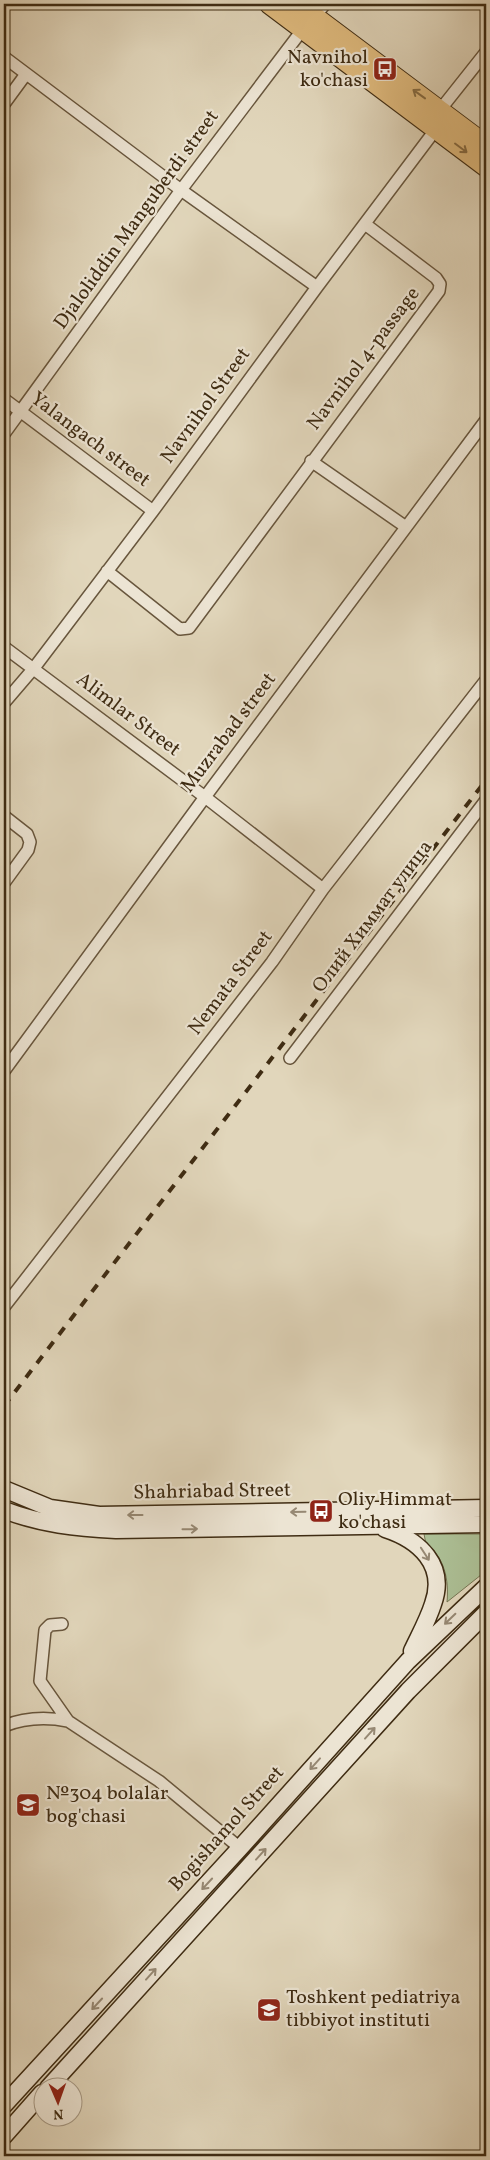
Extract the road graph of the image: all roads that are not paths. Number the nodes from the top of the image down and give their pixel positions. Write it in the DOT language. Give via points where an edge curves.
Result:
graph roads {
  1 [pos="270,4"];
  2 [pos="298,4"];
  3 [pos="314,16"];
  4 [pos="486,52"];
  5 [pos="4,57"];
  6 [pos="26,74"];
  7 [pos="4,104"];
  8 [pos="435,121"];
  9 [pos="486,145"];
  10 [pos="486,167"];
  11 [pos="181,190"];
  12 [pos="365,224"];
  13 [pos="317,287"];
  14 [pos="4,399"];
  15 [pos="20,412"];
  16 [pos="486,420"];
  17 [pos="4,434"];
  18 [pos="311,461"];
  19 [pos="153,511"];
  20 [pos="406,527"];
  21 [pos="107,571"];
  22 [pos="4,647"];
  23 [pos="34,668"];
  24 [pos="486,680"];
  25 [pos="4,703"];
  26 [pos="205,797"];
  27 [pos="486,800"];
  28 [pos="4,816"];
  29 [pos="4,883"];
  30 [pos="323,889"];
  31 [pos="290,1058"];
  32 [pos="4,1071"];
  33 [pos="4,1307"];
  34 [pos="4,1489"];
  35 [pos="486,1508"];
  36 [pos="4,1510"];
  37 [pos="486,1524"];
  38 [pos="368,1526"];
  39 [pos="486,1587"];
  40 [pos="486,1613"];
  41 [pos="62,1624"];
  42 [pos="408,1660"];
  43 [pos="68,1721"];
  44 [pos="4,1726"];
  45 [pos="329,1748"];
  46 [pos="344,1762"];
  47 [pos="240,1848"];
  48 [pos="162,1933"];
  49 [pos="177,1945"];
  50 [pos="118,1981"];
  51 [pos="133,1994"];
  52 [pos="57,2078"];
  53 [pos="32,2104"];
  54 [pos="4,2105"];
  55 [pos="4,2136"];
  1 -- 3 [label="main road"];
  2 -- 3 [label="main road"];
  3 -- 8 [label="main road" via="359,60"];
  3 -- 11 [label="street, Djaloliddin Manguberdi street"];
  4 -- 8 [label="street, Navnihol Street"];
  5 -- 6 [label="street"];
  6 -- 7 [label="street"];
  6 -- 11 [label="street"];
  8 -- 9 [label="main road"];
  8 -- 10 [label="main road, one-way"];
  8 -- 12 [label="street, Navnihol Street"];
  11 -- 13 [label="street"];
  11 -- 15 [label="street, Djaloliddin Manguberdi street"];
  12 -- 13 [label="street, Navnihol Street"];
  12 -- 18 [label="street, Navnihol 4-passage" via="436,278 440,284 439,291"];
  13 -- 19 [label="street, Navnihol Street"];
  14 -- 15 [label="street, Yalangach street"];
  15 -- 17 [label="street, Djaloliddin Manguberdi street"];
  15 -- 19 [label="street, Yalangach street"];
  16 -- 20 [label="street, Muzrabad street"];
  18 -- 20 [label="street, Navnihol 4-passage"];
  18 -- 21 [label="street, Navnihol 4-passage" via="188,628 180,629"];
  19 -- 21 [label="street, Navnihol Street"];
  20 -- 26 [label="street, Muzrabad street"];
  21 -- 23 [label="street, Navnihol Street"];
  22 -- 23 [label="street, Аlimlar Street"];
  23 -- 25 [label="street, Navnihol Street"];
  23 -- 26 [label="street, Аlimlar Street"];
  24 -- 30 [label="street, Nemata Street"];
  26 -- 30 [label="street, Аlimlar Street"];
  26 -- 32 [label="street, Muzrabad street"];
  27 -- 31 [label="street, Олий Химмат улица"];
  28 -- 29 [label="street" via="27,834 30,842 28,850"];
  30 -- 33 [label="street, Nemata Street" via="272,962"];
  35 -- 34 [label="main road, Shahriabad Street, one-way" via="99,1515 50,1508"];
  36 -- 38 [label="main road, Shahriabad Street, one-way" via="54,1524 105,1530"];
  37 -- 38 [label="main road, Shahriabad Street"];
  38 -- 42 [label="main road, one-way" via="412,1540 426,1554 434,1571 436,1588 433,1604"];
  39 -- 42 [label="main road, Bogishamol Street, one-way"];
  46 -- 40 [label="main road, Bogishamol Street, one-way" via="444,1653"];
  41 -- 43 [label="street" via="50,1625 45,1630 40,1681"];
  42 -- 45 [label="main road, Bogishamol Street"];
  43 -- 44 [label="street" via="49,1718"];
  43 -- 47 [label="street" via="159,1781"];
  45 -- 46 [label="main road"];
  45 -- 47 [label="main road, Bogishamol Street, one-way"];
  49 -- 46 [label="main road, Bogishamol Street, one-way"];
  47 -- 48 [label="main road, Bogishamol Street, one-way"];
  48 -- 49 [label="main road"];
  48 -- 50 [label="main road, Bogishamol Street"];
  51 -- 49 [label="main road, Bogishamol Street, one-way"];
  50 -- 51 [label="main road"];
  50 -- 54 [label="main road, Bogishamol Street, one-way"];
  51 -- 52 [label="main road, Bogishamol Street"];
  53 -- 55 [label="main road"];
}
